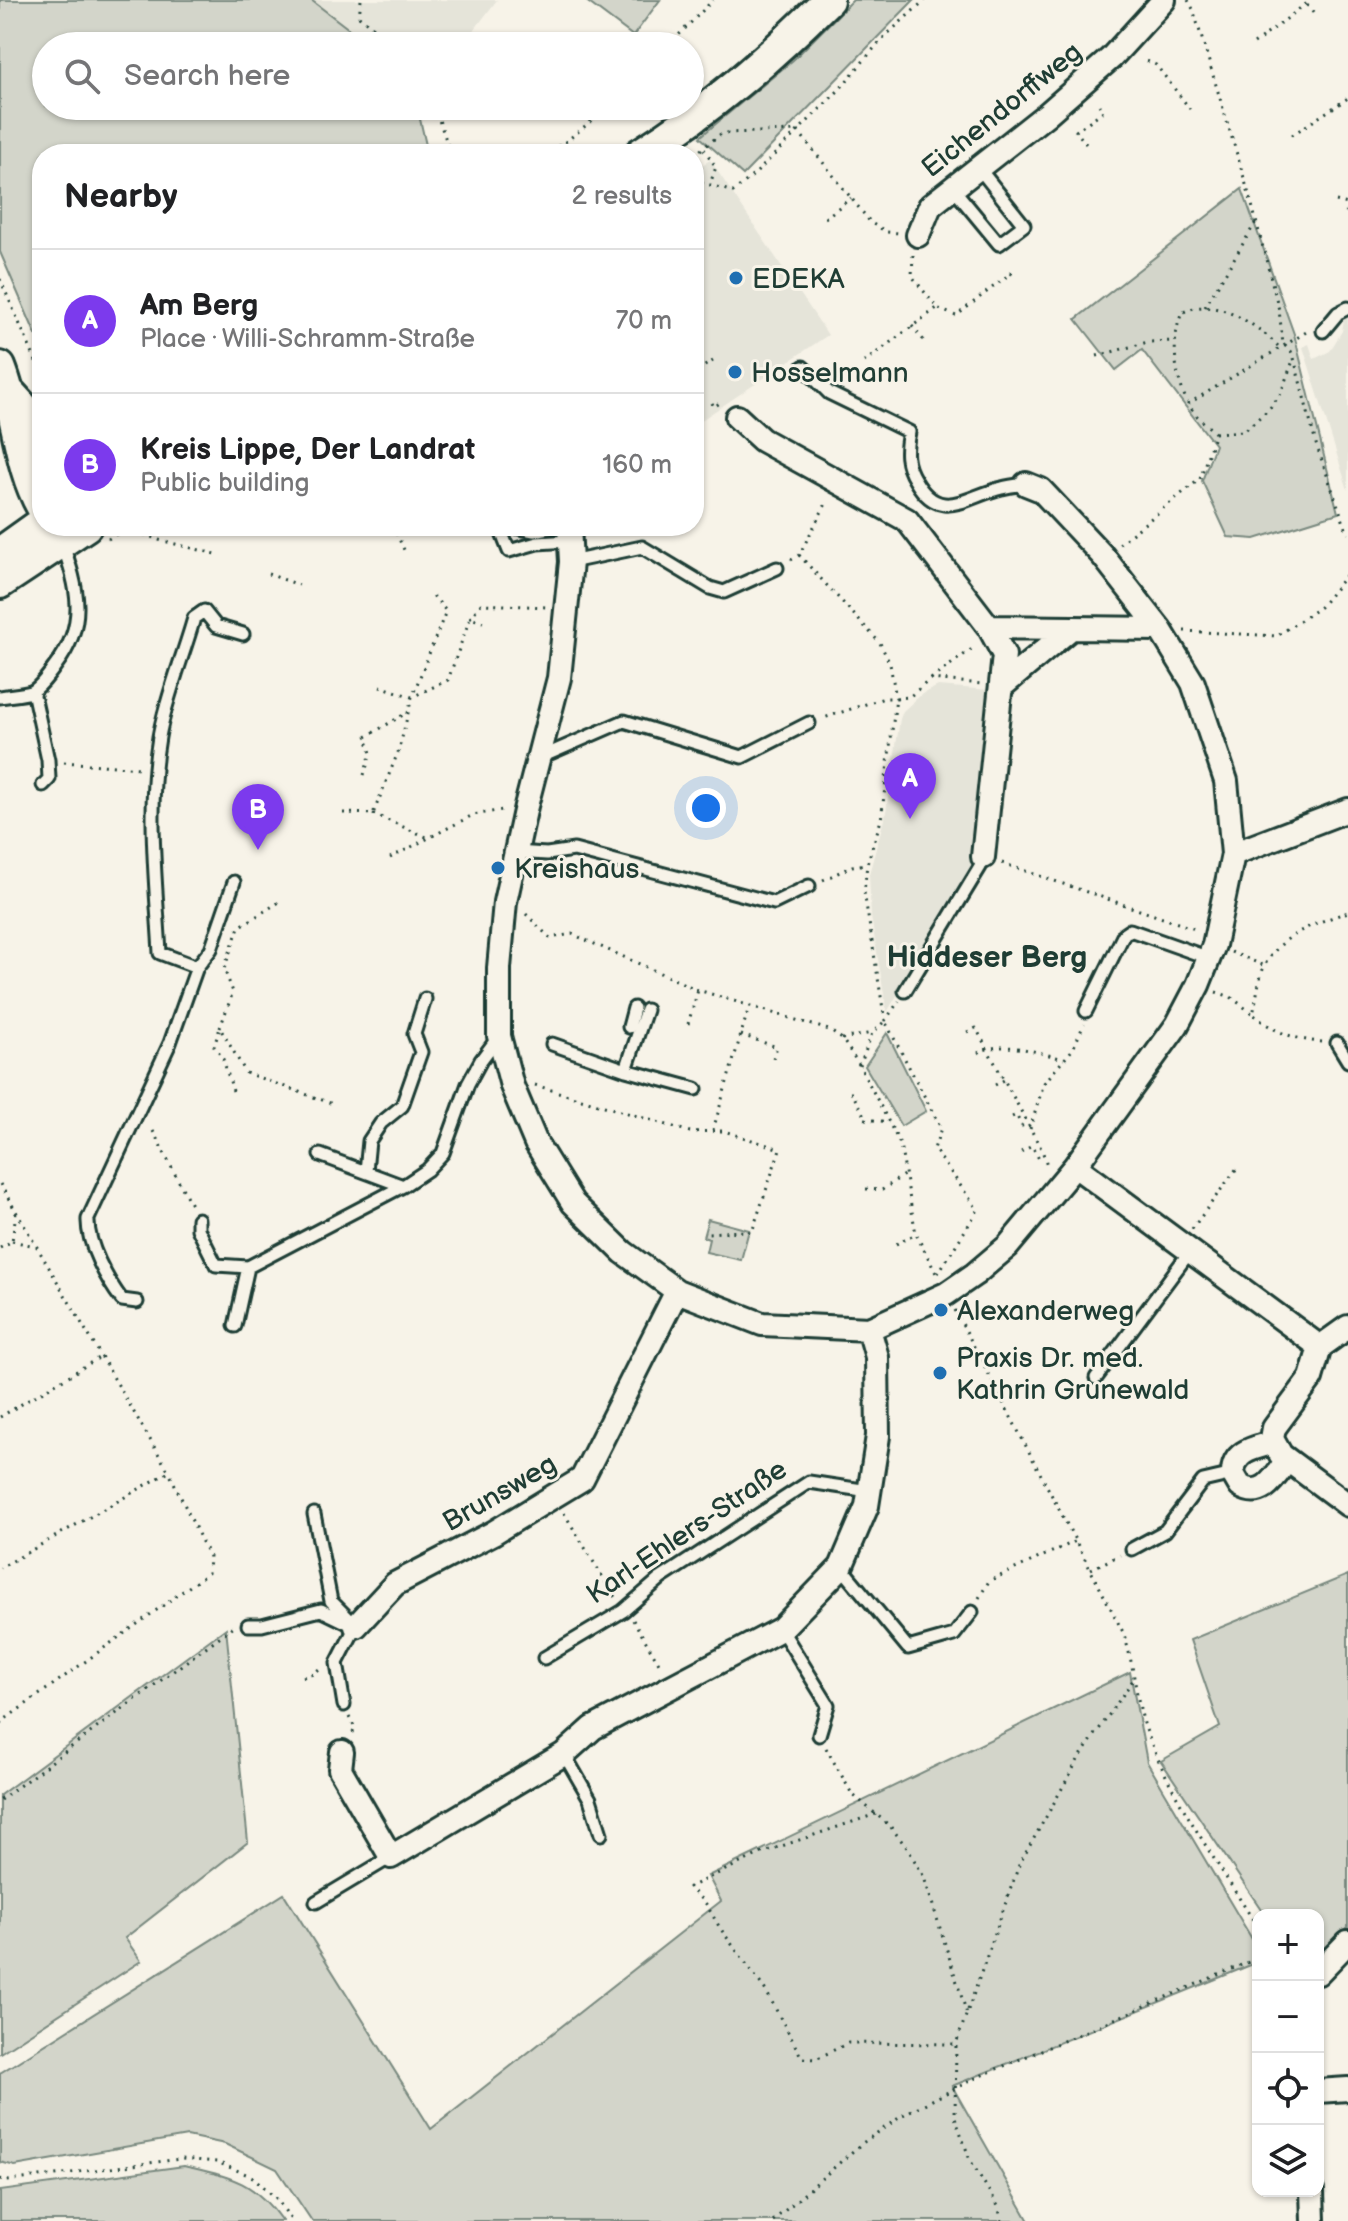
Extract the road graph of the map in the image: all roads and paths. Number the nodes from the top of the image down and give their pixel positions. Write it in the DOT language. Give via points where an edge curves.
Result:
graph roads {
  1 [pos="361,0"];
  2 [pos="713,0"];
  3 [pos="828,0"];
  4 [pos="925,0"];
  5 [pos="1164,0"];
  6 [pos="1188,0"];
  7 [pos="1311,0"];
  8 [pos="1306,4"];
  9 [pos="1314,14"];
  10 [pos="378,32"];
  11 [pos="682,32"];
  12 [pos="1263,37"];
  13 [pos="1268,43"];
  14 [pos="1254,44"];
  15 [pos="1147,61"];
  16 [pos="1348,98"];
  17 [pos="1187,104"];
  18 [pos="1099,105"];
  19 [pos="1180,109"];
  20 [pos="1190,109"];
  21 [pos="704,110"];
  22 [pos="1329,111"];
  23 [pos="1334,118"];
  24 [pos="439,120"];
  25 [pos="593,120"];
  26 [pos="690,120"];
  27 [pos="798,131"];
  28 [pos="1292,135"];
  29 [pos="447,144"];
  30 [pos="562,144"];
  31 [pos="655,144"];
  32 [pos="1086,144"];
  33 [pos="704,149"];
  34 [pos="977,167"];
  35 [pos="704,183"];
  36 [pos="710,185"];
  37 [pos="952,187"];
  38 [pos="851,198"];
  39 [pos="1336,201"];
  40 [pos="1347,209"];
  41 [pos="825,218"];
  42 [pos="1256,222"];
  43 [pos="890,232"];
  44 [pos="918,235"];
  45 [pos="911,261"];
  46 [pos="0,279"];
  47 [pos="1016,279"];
  48 [pos="968,307"];
  49 [pos="937,308"];
  50 [pos="1204,308"];
  51 [pos="1348,308"];
  52 [pos="972,313"];
  53 [pos="912,326"];
  54 [pos="1323,331"];
  55 [pos="1174,341"];
  56 [pos="926,343"];
  57 [pos="1283,344"];
  58 [pos="1279,347"];
  59 [pos="32,352"];
  60 [pos="1097,356"];
  61 [pos="1294,358"];
  62 [pos="713,361"];
  63 [pos="864,362"];
  64 [pos="704,366"];
  65 [pos="803,367"];
  66 [pos="5,380"];
  67 [pos="712,403"];
  68 [pos="1188,404"];
  69 [pos="717,406"];
  70 [pos="32,415"];
  71 [pos="737,417"];
  72 [pos="1215,433"];
  73 [pos="838,480"];
  74 [pos="32,484"];
  75 [pos="1026,484"];
  76 [pos="1348,534"];
  77 [pos="41,536"];
  78 [pos="52,536"];
  79 [pos="63,536"];
  80 [pos="148,536"];
  81 [pos="398,536"];
  82 [pos="503,536"];
  83 [pos="567,539"];
  84 [pos="1124,539"];
  85 [pos="0,553"];
  86 [pos="406,554"];
  87 [pos="220,555"];
  88 [pos="799,555"];
  89 [pos="777,568"];
  90 [pos="1348,573"];
  91 [pos="268,574"];
  92 [pos="0,583"];
  93 [pos="299,585"];
  94 [pos="431,593"];
  95 [pos="567,612"];
  96 [pos="470,618"];
  97 [pos="483,622"];
  98 [pos="1070,629"];
  99 [pos="1160,629"];
  100 [pos="991,630"];
  101 [pos="243,634"];
  102 [pos="931,679"];
  103 [pos="380,686"];
  104 [pos="1001,687"];
  105 [pos="33,691"];
  106 [pos="0,697"];
  107 [pos="412,697"];
  108 [pos="896,698"];
  109 [pos="408,712"];
  110 [pos="809,723"];
  111 [pos="538,758"];
  112 [pos="48,760"];
  113 [pos="155,769"];
  114 [pos="364,775"];
  115 [pos="43,785"];
  116 [pos="526,806"];
  117 [pos="1348,810"];
  118 [pos="343,813"];
  119 [pos="373,814"];
  120 [pos="429,838"];
  121 [pos="515,852"];
  122 [pos="1233,854"];
  123 [pos="983,857"];
  124 [pos="390,858"];
  125 [pos="867,864"];
  126 [pos="234,882"];
  127 [pos="809,886"];
  128 [pos="281,901"];
  129 [pos="505,902"];
  130 [pos="1348,912"];
  131 [pos="1192,927"];
  132 [pos="1212,952"];
  133 [pos="1265,966"];
  134 [pos="197,967"];
  135 [pos="1198,985"];
  136 [pos="698,990"];
  137 [pos="905,991"];
  138 [pos="425,999"];
  139 [pos="749,1007"];
  140 [pos="1086,1011"];
  141 [pos="1253,1014"];
  142 [pos="885,1021"];
  143 [pos="688,1024"];
  144 [pos="629,1027"];
  145 [pos="220,1028"];
  146 [pos="967,1032"];
  147 [pos="872,1033"];
  148 [pos="741,1035"];
  149 [pos="499,1036"];
  150 [pos="842,1039"];
  151 [pos="1337,1043"];
  152 [pos="552,1044"];
  153 [pos="986,1048"];
  154 [pos="978,1053"];
  155 [pos="773,1058"];
  156 [pos="1064,1059"];
  157 [pos="1348,1061"];
  158 [pos="860,1066"];
  159 [pos="626,1070"];
  160 [pos="1004,1080"];
  161 [pos="995,1085"];
  162 [pos="512,1086"];
  163 [pos="696,1089"];
  164 [pos="233,1091"];
  165 [pos="850,1093"];
  166 [pos="336,1105"];
  167 [pos="1012,1117"];
  168 [pos="889,1122"];
  169 [pos="1029,1126"];
  170 [pos="713,1130"];
  171 [pos="153,1131"];
  172 [pos="1042,1150"];
  173 [pos="1021,1152"];
  174 [pos="320,1155"];
  175 [pos="1043,1158"];
  176 [pos="1075,1166"];
  177 [pos="1237,1168"];
  178 [pos="366,1171"];
  179 [pos="906,1174"];
  180 [pos="0,1184"];
  181 [pos="403,1186"];
  182 [pos="866,1189"];
  183 [pos="16,1213"];
  184 [pos="198,1219"];
  185 [pos="703,1233"];
  186 [pos="916,1234"];
  187 [pos="12,1241"];
  188 [pos="896,1244"];
  189 [pos="36,1246"];
  190 [pos="1186,1247"];
  191 [pos="0,1248"];
  192 [pos="248,1267"];
  193 [pos="942,1284"];
  194 [pos="677,1291"];
  195 [pos="137,1302"];
  196 [pos="235,1326"];
  197 [pos="1348,1327"];
  198 [pos="869,1329"];
  199 [pos="1320,1347"];
  200 [pos="101,1356"];
  201 [pos="1096,1378"];
  202 [pos="0,1417"];
  203 [pos="1272,1443"];
  204 [pos="1287,1460"];
  205 [pos="169,1472"];
  206 [pos="1233,1474"];
  207 [pos="869,1491"];
  208 [pos="1348,1505"];
  209 [pos="314,1514"];
  210 [pos="568,1520"];
  211 [pos="1076,1541"];
  212 [pos="1132,1549"];
  213 [pos="841,1567"];
  214 [pos="0,1568"];
  215 [pos="1091,1569"];
  216 [pos="623,1611"];
  217 [pos="972,1612"];
  218 [pos="634,1624"];
  219 [pos="248,1625"];
  220 [pos="356,1626"];
  221 [pos="781,1629"];
  222 [pos="544,1658"];
  223 [pos="663,1670"];
  224 [pos="1135,1677"];
  225 [pos="344,1705"];
  226 [pos="0,1723"];
  227 [pos="819,1735"];
  228 [pos="346,1746"];
  229 [pos="564,1754"];
  230 [pos="830,1754"];
  231 [pos="0,1800"];
  232 [pos="876,1814"];
  233 [pos="601,1834"];
  234 [pos="391,1857"];
  235 [pos="316,1902"];
  236 [pos="1252,1918"];
  237 [pos="1348,1942"];
  238 [pos="1252,1961"];
  239 [pos="1324,1967"];
  240 [pos="967,2014"];
  241 [pos="956,2044"];
  242 [pos="957,2087"];
  243 [pos="1348,2089"];
  244 [pos="1324,2091"];
  245 [pos="0,2179"];
  246 [pos="1312,2197"];
  247 [pos="292,2221"];
  248 [pos="773,2221"];
  249 [pos="1002,2221"];
  250 [pos="1313,2221"];
  1 -- 10 [label="path" via="359,16"];
  2 -- 11 [label="path"];
  3 -- 21 [label="main road" via="773,55"];
  4 -- 27 [label="path"];
  5 -- 34 [label="street, Eichendorffweg" via="1111,58"];
  6 -- 42 [label="path"];
  7 -- 8 [label="path"];
  8 -- 9 [label="path"];
  8 -- 12 [label="path"];
  12 -- 13 [label="path"];
  12 -- 14 [label="path"];
  15 -- 17 [label="path"];
  16 -- 22 [label="path"];
  17 -- 19 [label="path"];
  17 -- 20 [label="path"];
  18 -- 32 [label="path" via="1103,111 1076,131"];
  22 -- 23 [label="path"];
  22 -- 28 [label="path"];
  24 -- 29 [label="path"];
  25 -- 30 [label="path"];
  26 -- 31 [label="main road"];
  27 -- 33 [label="path" via="722,133"];
  27 -- 36 [label="path" via="733,192"];
  27 -- 38 [label="path"];
  33 -- 36 [label="path" via="716,167"];
  34 -- 37 [label="street, Eichendorffweg"];
  34 -- 37 [label="lane" via="1024,225 999,244"];
  35 -- 36 [label="path"];
  37 -- 44 [label="street, Eichendorffweg" via="930,206"];
  38 -- 41 [label="path"];
  38 -- 43 [label="path" via="871,223"];
  39 -- 40 [label="path"];
  42 -- 50 [label="path"];
  42 -- 57 [label="path"];
  45 -- 49 [label="path" via="912,276"];
  46 -- 59 [label="path"];
  47 -- 48 [label="path" via="1011,273"];
  48 -- 49 [label="path" via="956,316"];
  48 -- 52 [label="path"];
  49 -- 53 [label="path"];
  50 -- 55 [label="path" via="1182,313"];
  50 -- 58 [label="path" via="1252,323"];
  51 -- 54 [label="lane"];
  53 -- 56 [label="path"];
  53 -- 63 [label="path"];
  54 -- 57 [label="path" via="1306,331"];
  55 -- 60 [label="path"];
  55 -- 68 [label="path"];
  57 -- 58 [label="path"];
  57 -- 61 [label="path"];
  58 -- 68 [label="path"];
  61 -- 72 [label="path" via="1269,409 1244,431"];
  61 -- 76 [label="path" via="1316,444"];
  62 -- 64 [label="path"];
  65 -- 75 [label="lane" via="829,393 909,432 908,468 933,501 950,506"];
  66 -- 70 [label="main road"];
  66 -- 74 [label="main road"];
  67 -- 69 [label="path"];
  68 -- 72 [label="path"];
  71 -- 73 [label="street" via="762,440"];
  72 -- 84 [label="path" via="1200,479"];
  73 -- 88 [label="path"];
  73 -- 100 [label="street" via="907,520"];
  75 -- 99 [label="street" via="1041,490 1103,556"];
  77 -- 85 [label="main road"];
  78 -- 92 [label="main road"];
  79 -- 105 [label="lane" via="78,607 76,631 69,649"];
  80 -- 87 [label="path"];
  81 -- 86 [label="path"];
  82 -- 83 [label="lane" via="509,551"];
  83 -- 89 [label="lane" via="642,547 724,592"];
  83 -- 95 [label="street"];
  88 -- 89 [label="path"];
  88 -- 108 [label="path" via="880,643"];
  90 -- 99 [label="path" via="1320,607 1277,636"];
  91 -- 93 [label="path"];
  94 -- 107 [label="path" via="446,611"];
  95 -- 96 [label="path" via="536,605 481,604"];
  95 -- 111 [label="street" via="559,678"];
  96 -- 97 [label="path"];
  96 -- 107 [label="path" via="448,680"];
  98 -- 99 [label="street"];
  98 -- 100 [label="street"];
  98 -- 104 [label="street"];
  99 -- 122 [label="street" via="1193,683 1211,732 1226,781"];
  100 -- 102 [label="path"];
  100 -- 104 [label="street" via="1004,655"];
  101 -- 113 [label="lane" via="216,626 204,611 194,618 160,733"];
  102 -- 104 [label="path"];
  102 -- 108 [label="path" via="909,697"];
  103 -- 107 [label="path"];
  104 -- 123 [label="street"];
  105 -- 106 [label="lane"];
  105 -- 112 [label="lane"];
  107 -- 109 [label="path"];
  108 -- 110 [label="path"];
  108 -- 125 [label="path" via="881,820"];
  109 -- 114 [label="path" via="366,737 371,753"];
  109 -- 119 [label="path" via="391,776"];
  110 -- 111 [label="lane" via="742,757 624,721"];
  111 -- 116 [label="street"];
  112 -- 113 [label="path"];
  112 -- 115 [label="lane" via="49,779"];
  113 -- 134 [label="lane" via="160,953"];
  116 -- 120 [label="path" via="473,815"];
  116 -- 121 [label="street"];
  117 -- 122 [label="street"];
  118 -- 119 [label="path"];
  119 -- 120 [label="path"];
  120 -- 124 [label="path"];
  121 -- 127 [label="lane" via="574,850 774,903"];
  121 -- 129 [label="street"];
  122 -- 132 [label="street"];
  123 -- 131 [label="path"];
  123 -- 137 [label="lane"];
  125 -- 127 [label="path"];
  125 -- 142 [label="path" via="864,892"];
  126 -- 134 [label="lane" via="211,949"];
  128 -- 145 [label="path" via="239,927 224,969 233,992"];
  129 -- 136 [label="path" via="523,911 550,938 572,934"];
  129 -- 149 [label="street"];
  130 -- 133 [label="path" via="1293,935"];
  132 -- 133 [label="path"];
  132 -- 135 [label="street"];
  132 -- 140 [label="lane" via="1130,930"];
  133 -- 141 [label="path"];
  134 -- 195 [label="lane" via="170,1043 88,1219 87,1236 114,1288 122,1300"];
  135 -- 141 [label="path" via="1231,997"];
  135 -- 176 [label="street" via="1177,1025"];
  136 -- 139 [label="path"];
  136 -- 143 [label="path"];
  137 -- 142 [label="path"];
  138 -- 178 [label="lane" via="414,1034 421,1052 402,1106 369,1141"];
  139 -- 148 [label="path"];
  139 -- 150 [label="path" via="829,1030"];
  140 -- 156 [label="path" via="1073,1049"];
  141 -- 151 [label="path" via="1268,1028 1304,1040"];
  142 -- 147 [label="path"];
  142 -- 193 [label="path" via="941,1128 934,1149 978,1210"];
  144 -- 159 [label="lane" via="640,1009"];
  145 -- 164 [label="path" via="214,1046"];
  145 -- 166 [label="path" via="246,1073"];
  146 -- 153 [label="path" via="976,1028"];
  147 -- 150 [label="path"];
  147 -- 158 [label="path"];
  148 -- 155 [label="path" via="777,1047"];
  148 -- 170 [label="path"];
  149 -- 162 [label="street"];
  149 -- 181 [label="lane" via="468,1084 443,1153"];
  150 -- 158 [label="path"];
  151 -- 157 [label="lane"];
  152 -- 159 [label="lane"];
  153 -- 154 [label="path"];
  153 -- 156 [label="path" via="1018,1048"];
  153 -- 160 [label="path"];
  156 -- 169 [label="path" via="1044,1083"];
  158 -- 168 [label="path"];
  159 -- 163 [label="lane"];
  160 -- 161 [label="path"];
  160 -- 169 [label="path"];
  162 -- 170 [label="path" via="533,1084 690,1132"];
  162 -- 194 [label="street" via="536,1143 573,1203 623,1252"];
  165 -- 168 [label="path" via="865,1119"];
  167 -- 169 [label="path"];
  168 -- 179 [label="path"];
  169 -- 172 [label="path"];
  170 -- 185 [label="path" via="780,1149 752,1232"];
  171 -- 184 [label="path"];
  173 -- 175 [label="path" via="1032,1146"];
  174 -- 178 [label="lane"];
  176 -- 190 [label="street"];
  176 -- 193 [label="street" via="1008,1246"];
  177 -- 190 [label="path"];
  178 -- 181 [label="lane"];
  179 -- 182 [label="path" via="882,1190"];
  179 -- 186 [label="path"];
  180 -- 183 [label="path"];
  181 -- 192 [label="lane"];
  183 -- 187 [label="path"];
  183 -- 189 [label="path"];
  184 -- 192 [label="lane" via="216,1265"];
  186 -- 188 [label="path"];
  186 -- 193 [label="path"];
  187 -- 189 [label="path"];
  187 -- 191 [label="path"];
  189 -- 200 [label="path"];
  190 -- 199 [label="street"];
  190 -- 201 [label="lane"];
  192 -- 196 [label="lane"];
  193 -- 198 [label="street"];
  193 -- 211 [label="path"];
  194 -- 198 [label="street" via="762,1324"];
  194 -- 220 [label="street, Brunsweg" via="582,1479 395,1584"];
  197 -- 199 [label="street"];
  198 -- 207 [label="street" via="877,1357 878,1436"];
  199 -- 203 [label="street" via="1311,1378 1274,1428"];
  200 -- 202 [label="path"];
  200 -- 205 [label="path"];
  203 -- 204 [label="street"];
  203 -- 206 [label="street" via="1238,1456"];
  204 -- 206 [label="street" via="1261,1490 1246,1490"];
  204 -- 208 [label="street"];
  205 -- 214 [label="path"];
  205 -- 226 [label="path" via="209,1557 208,1573"];
  206 -- 212 [label="lane" via="1203,1481 1165,1531"];
  207 -- 213 [label="street"];
  207 -- 216 [label="lane, Karl-Ehlers-Straße" via="809,1482 660,1579"];
  209 -- 220 [label="lane" via="331,1601"];
  210 -- 216 [label="path"];
  211 -- 215 [label="path"];
  211 -- 217 [label="path" via="989,1581"];
  212 -- 215 [label="path"];
  213 -- 217 [label="lane" via="908,1648 954,1635"];
  213 -- 221 [label="street"];
  215 -- 224 [label="path" via="1123,1632"];
  216 -- 222 [label="lane, Karl-Ehlers-Straße"];
  218 -- 223 [label="path"];
  219 -- 220 [label="lane" via="321,1610"];
  219 -- 231 [label="path" via="230,1628"];
  220 -- 225 [label="lane" via="337,1663"];
  221 -- 227 [label="lane" via="828,1705"];
  221 -- 229 [label="street" via="593,1728"];
  224 -- 236 [label="path" via="1146,1732 1165,1776"];
  224 -- 240 [label="path" via="1078,1760 1019,1865"];
  225 -- 228 [label="path" via="355,1728"];
  228 -- 234 [label="street" via="340,1769"];
  229 -- 233 [label="lane" via="590,1799"];
  229 -- 234 [label="street"];
  230 -- 232 [label="path" via="852,1794"];
  232 -- 240 [label="path" via="908,1849 924,1877"];
  232 -- 241 [label="path" via="764,1852 689,1887 766,1991 802,2058 816,2059 848,2043"];
  234 -- 235 [label="lane"];
  237 -- 239 [label="street"];
  238 -- 242 [label="path"];
  240 -- 241 [label="path"];
  241 -- 242 [label="path"];
  242 -- 248 [label="path" via="861,2144"];
  242 -- 249 [label="path" via="960,2136"];
  243 -- 244 [label="street"];
  245 -- 247 [label="path" via="181,2159 217,2162 253,2177"];
  246 -- 250 [label="street"];
}
